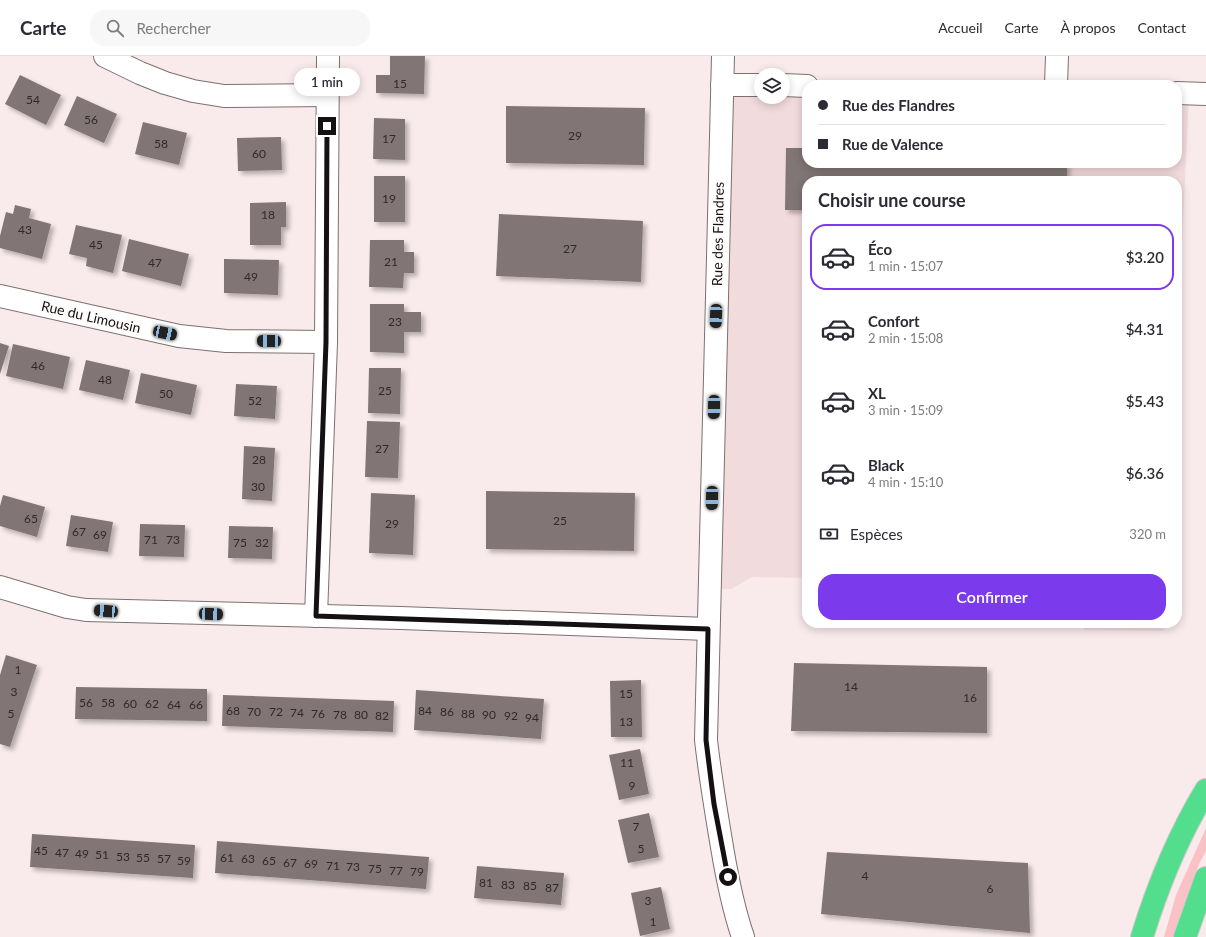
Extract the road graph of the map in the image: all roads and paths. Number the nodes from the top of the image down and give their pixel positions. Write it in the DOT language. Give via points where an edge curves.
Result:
graph roads {
  1 [pos="105,56"];
  2 [pos="328,56"];
  3 [pos="723,56"];
  4 [pos="1057,56"];
  5 [pos="1056,80"];
  6 [pos="722,85"];
  7 [pos="754,85"];
  8 [pos="790,85"];
  9 [pos="802,86"];
  10 [pos="1182,93"];
  11 [pos="1206,94"];
  12 [pos="327,95"];
  13 [pos="0,296"];
  14 [pos="326,342"];
  15 [pos="0,587"];
  16 [pos="316,616"];
  17 [pos="708,629"];
  18 [pos="1206,790"];
  19 [pos="1206,878"];
  20 [pos="739,934"];
  21 [pos="1142,937"];
  22 [pos="1185,937"];
  1 -- 12 [label="street" via="165,83 193,91 224,96"];
  2 -- 12 [label="street"];
  3 -- 6 [label="street, Rue des Flandres"];
  4 -- 5 [label="street"];
  6 -- 7 [label="street"];
  6 -- 17 [label="street, Rue des Flandres"];
  8 -- 9 [label="street"];
  10 -- 11 [label="street"];
  12 -- 14 [label="street"];
  13 -- 14 [label="street, Rue du Limousin" via="178,336 226,341"];
  14 -- 16 [label="street"];
  15 -- 16 [label="street" via="67,607 86,610"];
  16 -- 17 [label="street"];
  17 -- 20 [label="street, Rue des Flandres" via="706,723 709,769"];
  18 -- 21 [label="highway" via="1173,852"];
  19 -- 22 [label="highway"];
}
